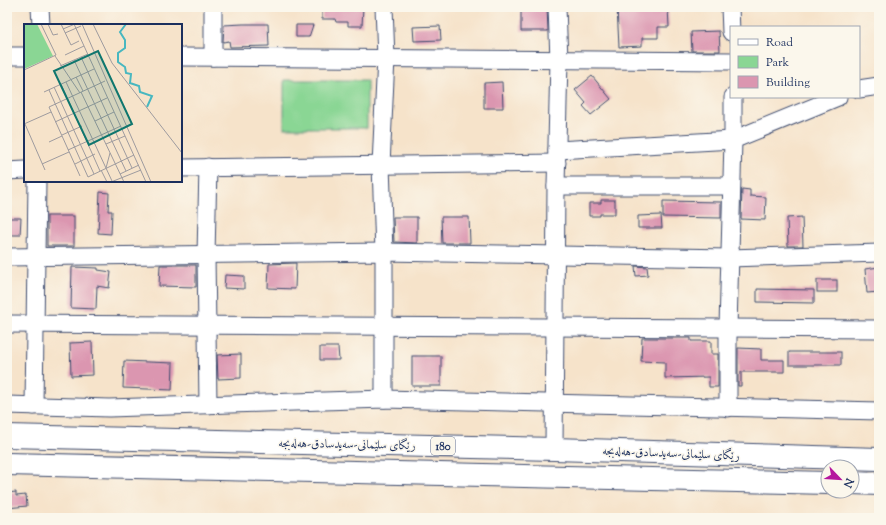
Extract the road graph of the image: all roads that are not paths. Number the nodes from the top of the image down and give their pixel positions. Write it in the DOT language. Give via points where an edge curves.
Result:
graph roads {
  1 [pos="40,7"];
  2 [pos="213,7"];
  3 [pos="384,7"];
  4 [pos="557,7"];
  5 [pos="730,7"];
  6 [pos="41,24"];
  7 [pos="731,26"];
  8 [pos="7,56"];
  9 [pos="24,56"];
  10 [pos="182,56"];
  11 [pos="213,57"];
  12 [pos="386,58"];
  13 [pos="559,60"];
  14 [pos="730,61"];
  15 [pos="879,86"];
  16 [pos="860,89"];
  17 [pos="733,98"];
  18 [pos="836,98"];
  19 [pos="733,140"];
  20 [pos="557,157"];
  21 [pos="381,165"];
  22 [pos="208,167"];
  23 [pos="182,168"];
  24 [pos="24,170"];
  25 [pos="7,171"];
  26 [pos="37,182"];
  27 [pos="556,186"];
  28 [pos="731,186"];
  29 [pos="384,252"];
  30 [pos="879,253"];
  31 [pos="206,255"];
  32 [pos="556,255"];
  33 [pos="7,257"];
  34 [pos="36,257"];
  35 [pos="729,258"];
  36 [pos="7,324"];
  37 [pos="35,324"];
  38 [pos="207,325"];
  39 [pos="384,326"];
  40 [pos="556,327"];
  41 [pos="728,328"];
  42 [pos="879,329"];
  43 [pos="384,398"];
  44 [pos="554,404"];
  45 [pos="7,405"];
  46 [pos="208,405"];
  47 [pos="34,406"];
  48 [pos="728,408"];
  49 [pos="879,411"];
  50 [pos="7,436"];
  51 [pos="344,444"];
  52 [pos="554,449"];
  53 [pos="879,459"];
  54 [pos="7,464"];
  55 [pos="341,472"];
  56 [pos="820,483"];
  57 [pos="860,483"];
  58 [pos="879,484"];
  1 -- 6 [label="street"];
  2 -- 11 [label="street"];
  3 -- 12 [label="street"];
  4 -- 13 [label="street"];
  5 -- 7 [label="street"];
  8 -- 9 [label="street"];
  10 -- 11 [label="street"];
  11 -- 12 [label="street"];
  12 -- 13 [label="street"];
  12 -- 21 [label="street"];
  13 -- 14 [label="street"];
  13 -- 20 [label="street"];
  15 -- 16 [label="street"];
  17 -- 19 [label="street"];
  18 -- 19 [label="street"];
  19 -- 20 [label="street"];
  19 -- 28 [label="street"];
  20 -- 21 [label="street"];
  20 -- 27 [label="street"];
  21 -- 22 [label="street"];
  21 -- 29 [label="street"];
  22 -- 23 [label="street"];
  22 -- 31 [label="street"];
  24 -- 25 [label="street"];
  26 -- 34 [label="street"];
  27 -- 28 [label="street"];
  27 -- 32 [label="street"];
  28 -- 35 [label="street"];
  29 -- 31 [label="street"];
  29 -- 32 [label="street"];
  29 -- 39 [label="street"];
  30 -- 35 [label="street"];
  31 -- 34 [label="street"];
  31 -- 38 [label="street"];
  32 -- 35 [label="street"];
  32 -- 40 [label="street"];
  33 -- 34 [label="street"];
  34 -- 37 [label="street"];
  35 -- 41 [label="street"];
  36 -- 37 [label="street"];
  37 -- 38 [label="street"];
  37 -- 47 [label="street"];
  38 -- 39 [label="street"];
  38 -- 46 [label="street"];
  39 -- 40 [label="street"];
  39 -- 43 [label="street"];
  40 -- 41 [label="street"];
  40 -- 44 [label="street"];
  41 -- 42 [label="street"];
  41 -- 48 [label="street"];
  43 -- 44 [label="street"];
  43 -- 46 [label="street"];
  44 -- 48 [label="street"];
  44 -- 52 [label="street"];
  45 -- 47 [label="street"];
  46 -- 47 [label="street" via="109,408"];
  48 -- 49 [label="street"];
  50 -- 51 [label="highway, رێگای سلێمانی-سەیدسادق-هەلەبجە / 180"];
  51 -- 52 [label="highway, رێگای سلێمانی-سەیدسادق-هەلەبجە / 180"];
  51 -- 55 [label="highway"];
  52 -- 53 [label="highway, رێگای سلێمانی-سەیدسادق-هەلەبجە / 180"];
  54 -- 55 [label="highway"];
  55 -- 56 [label="highway"];
  57 -- 58 [label="highway"];
}
